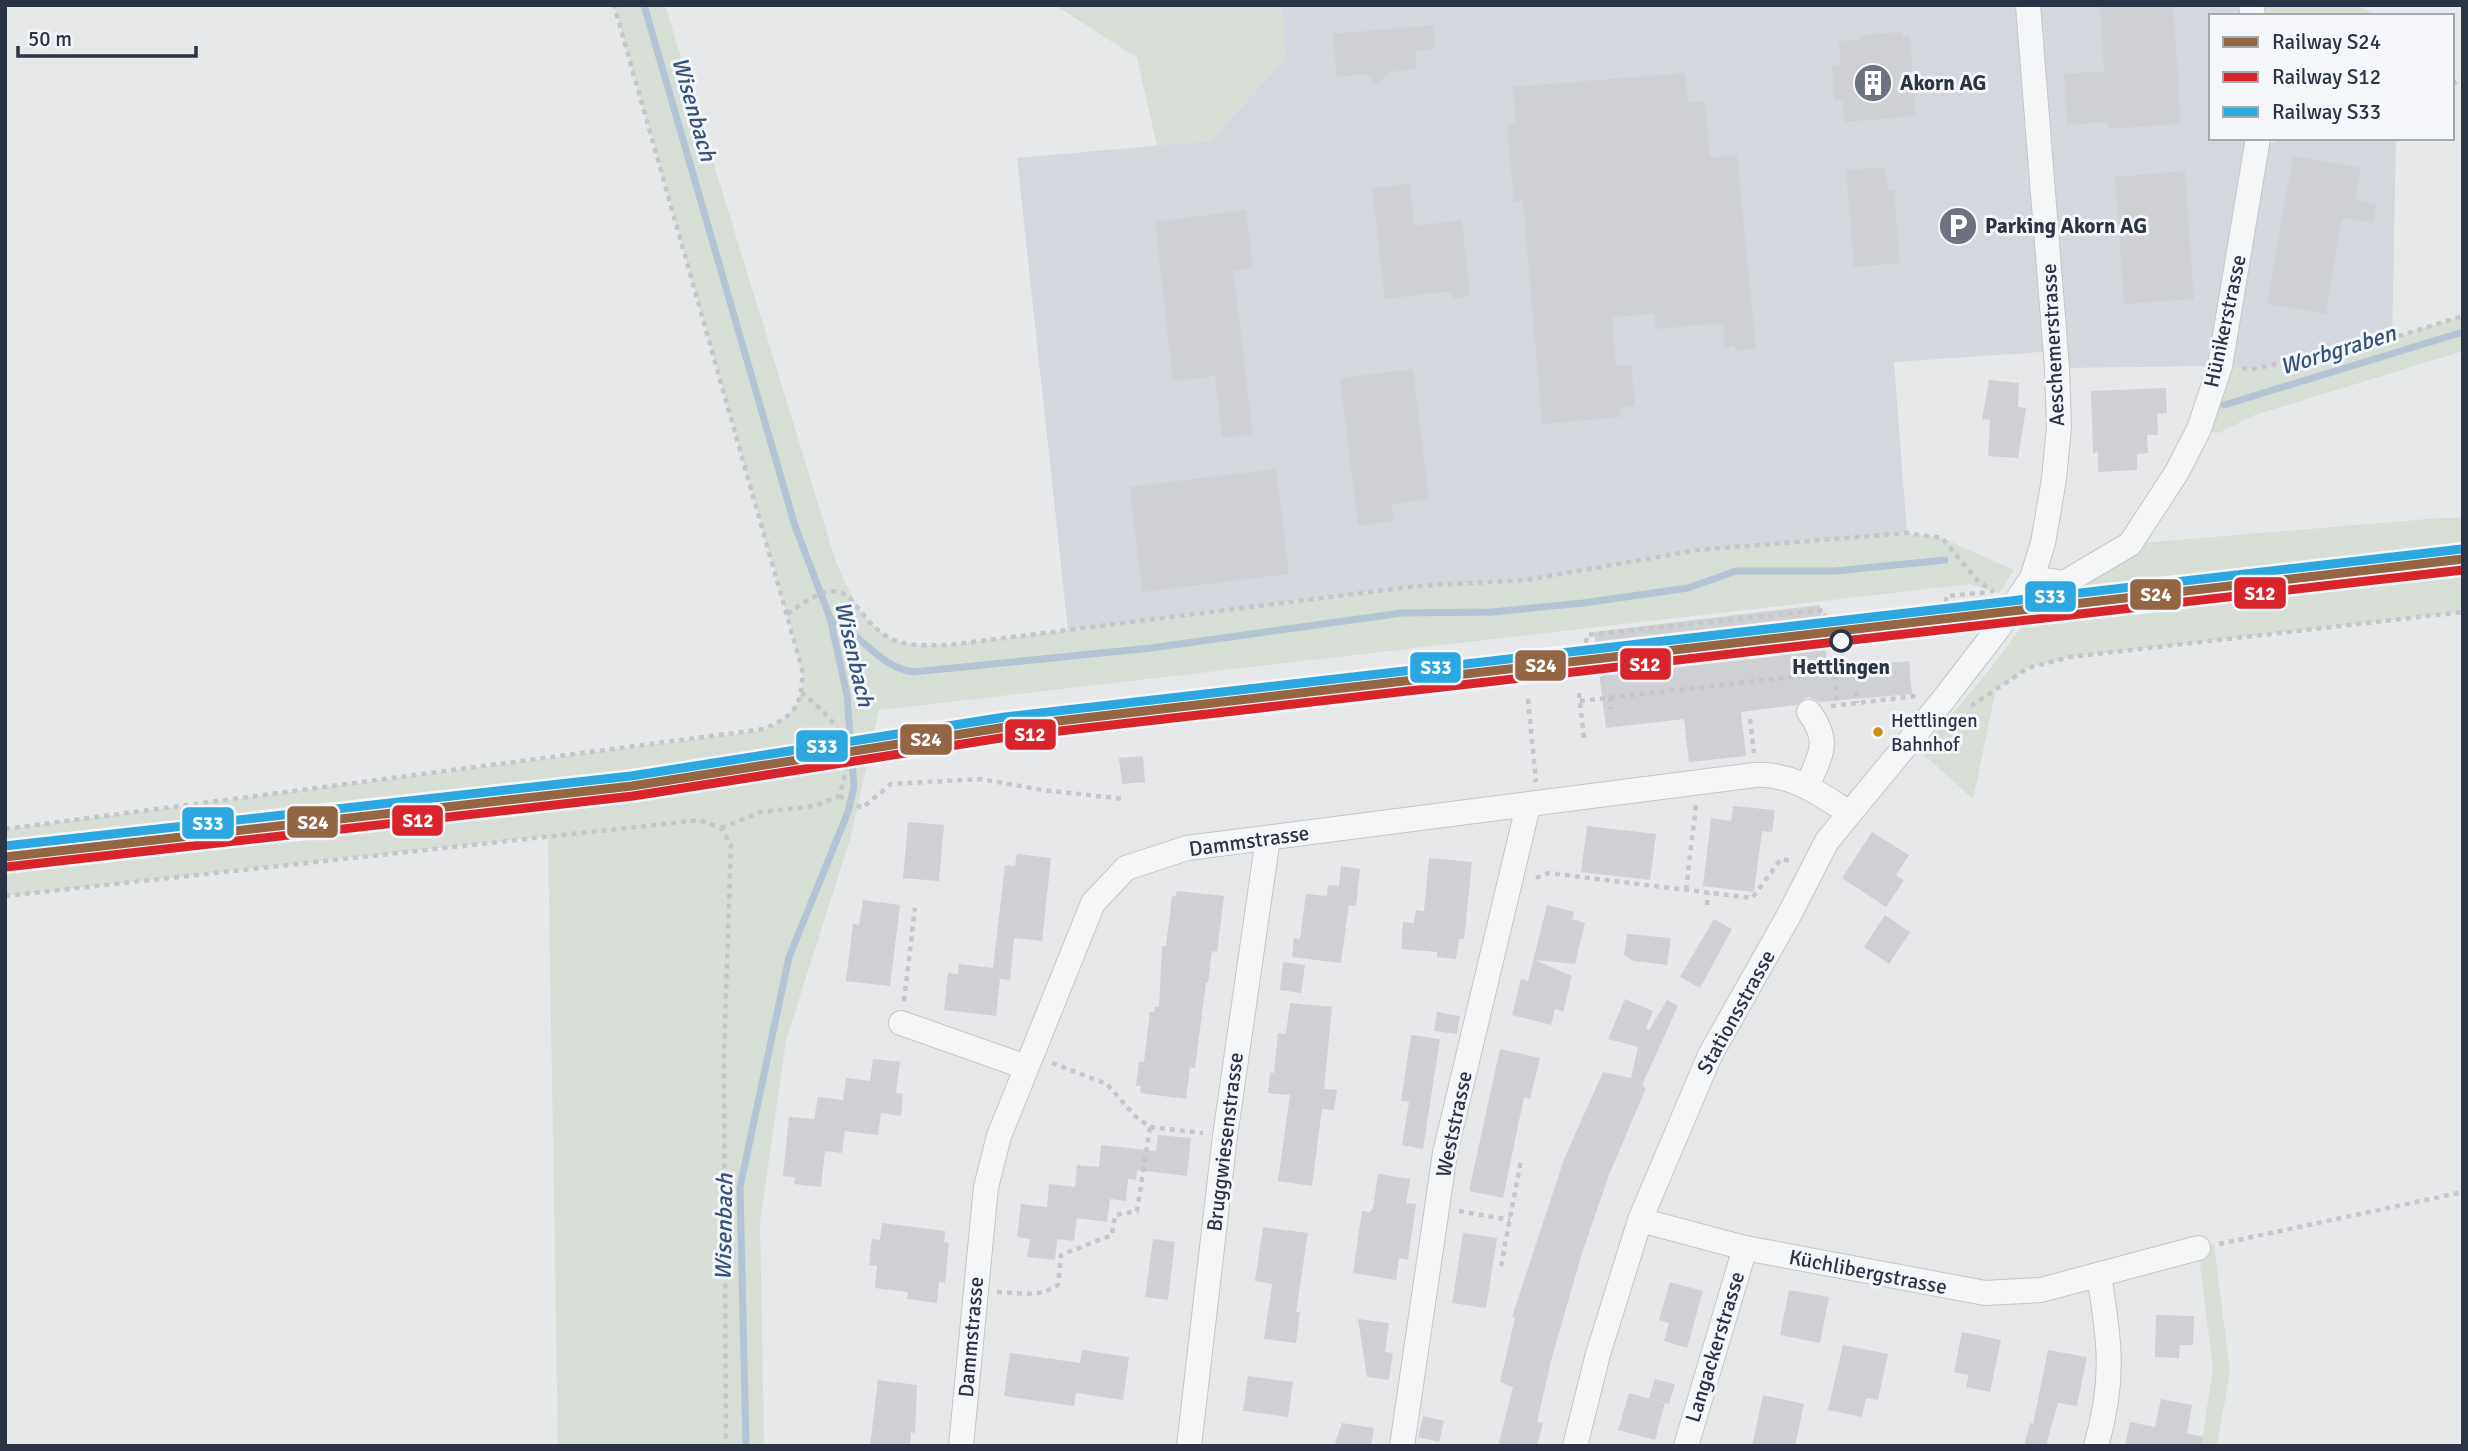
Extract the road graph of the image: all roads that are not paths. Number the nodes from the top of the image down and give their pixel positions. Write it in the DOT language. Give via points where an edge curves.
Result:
graph roads {
  1 [pos="2028,5"];
  2 [pos="2258,140"];
  3 [pos="2025,588"];
  4 [pos="1997,631"];
  5 [pos="1809,712"];
  6 [pos="1807,786"];
  7 [pos="1528,806"];
  8 [pos="1848,813"];
  9 [pos="1268,838"];
  10 [pos="901,1023"];
  11 [pos="1028,1062"];
  12 [pos="1640,1220"];
  13 [pos="1745,1248"];
  14 [pos="2198,1248"];
  15 [pos="2099,1276"];
  16 [pos="961,1446"];
  17 [pos="1189,1446"];
  18 [pos="1402,1446"];
  19 [pos="1574,1446"];
  20 [pos="1686,1446"];
  21 [pos="2096,1446"];
  1 -- 3 [label="street, Aeschemerstrasse" via="2059,428 2050,511"];
  2 -- 3 [label="street, Hünikerstrasse" via="2220,366 2199,429 2177,472 2130,544 2064,583"];
  3 -- 4 [label="street, Aeschemerstrasse"];
  4 -- 8 [label="street, Stationsstrasse"];
  5 -- 6 [label="street" via="1824,743"];
  6 -- 7 [label="street, Dammstrasse" via="1767,775"];
  6 -- 8 [label="street, Dammstrasse"];
  7 -- 9 [label="street, Dammstrasse"];
  7 -- 18 [label="street, Weststrasse" via="1445,1153"];
  8 -- 12 [label="street, Stationsstrasse" via="1827,841 1710,1055"];
  9 -- 11 [label="street, Dammstrasse" via="1187,848 1126,868 1093,903"];
  9 -- 17 [label="street, Bruggwiesenstrasse" via="1225,1136"];
  10 -- 11 [label="street"];
  11 -- 16 [label="street, Dammstrasse" via="993,1158 974,1290"];
  12 -- 13 [label="street, Küchlibergstrasse"];
  12 -- 19 [label="street, Stationsstrasse"];
  13 -- 15 [label="street, Küchlibergstrasse" via="1985,1293 2041,1290"];
  13 -- 20 [label="street, Langackerstrasse"];
  14 -- 15 [label="street, Küchlibergstrasse"];
  15 -- 21 [label="street" via="2111,1344 2110,1384"];
}
